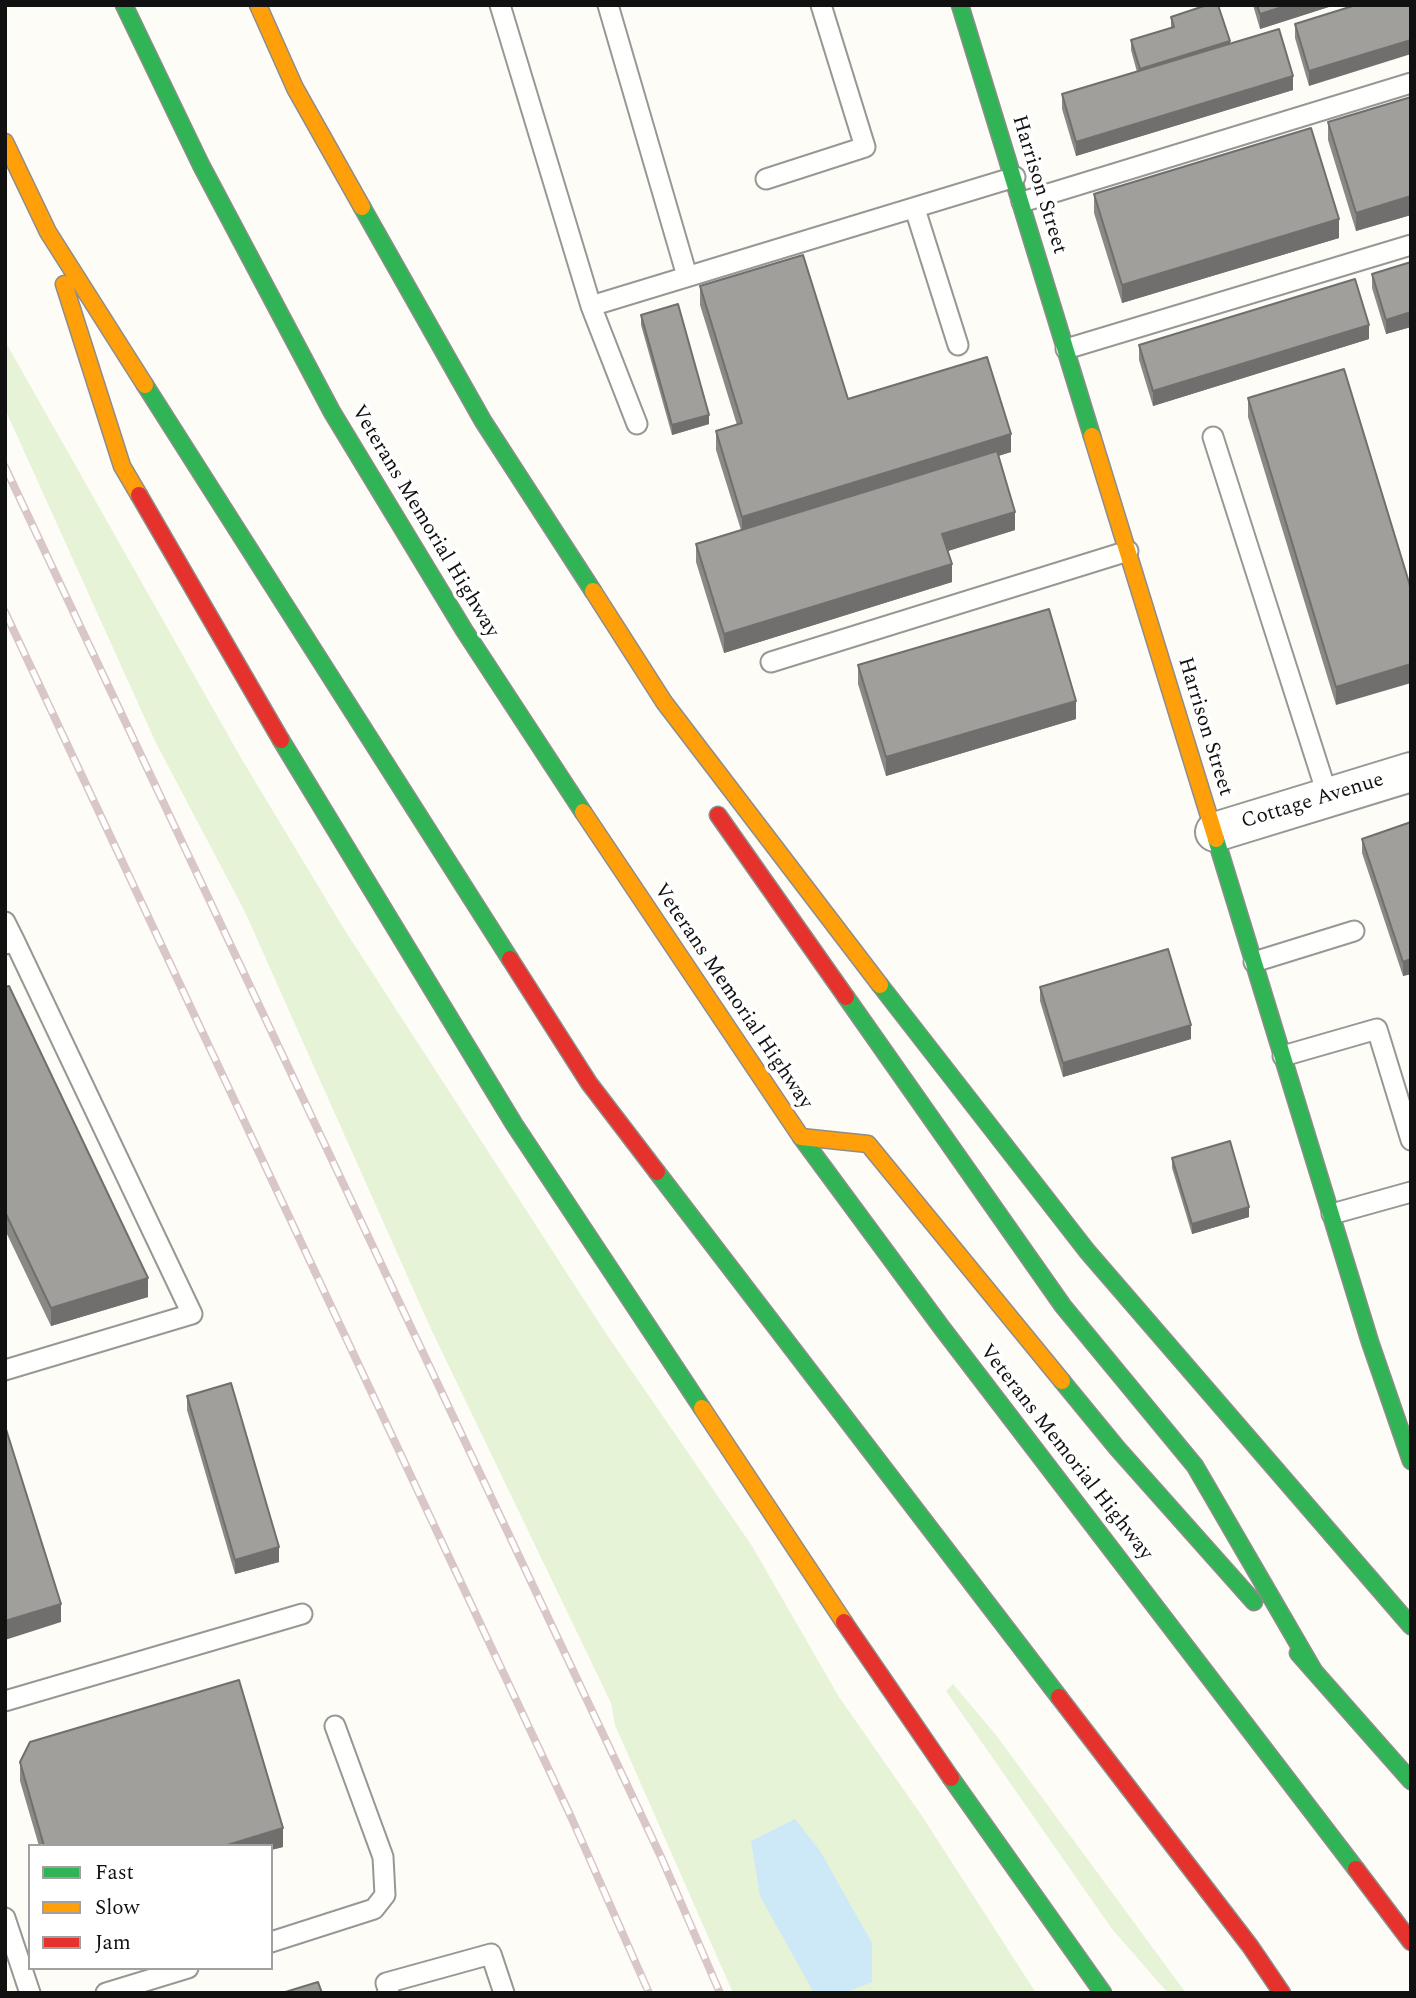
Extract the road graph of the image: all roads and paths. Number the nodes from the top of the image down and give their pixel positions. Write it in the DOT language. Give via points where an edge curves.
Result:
graph roads {
  1 [pos="124,5"];
  2 [pos="258,5"];
  3 [pos="500,5"];
  4 [pos="608,5"];
  5 [pos="821,5"];
  6 [pos="960,5"];
  7 [pos="1411,83"];
  8 [pos="5,142"];
  9 [pos="1015,177"];
  10 [pos="766,179"];
  11 [pos="1022,202"];
  12 [pos="915,209"];
  13 [pos="48,232"];
  14 [pos="1411,245"];
  15 [pos="687,276"];
  16 [pos="591,306"];
  17 [pos="958,345"];
  18 [pos="1066,349"];
  19 [pos="637,424"];
  20 [pos="1213,437"];
  21 [pos="1128,551"];
  22 [pos="577,569"];
  23 [pos="598,632"];
  24 [pos="771,662"];
  25 [pos="1411,772"];
  26 [pos="1328,797"];
  27 [pos="711,805"];
  28 [pos="1214,832"];
  29 [pos="5,922"];
  30 [pos="1354,931"];
  31 [pos="10,943"];
  32 [pos="1254,962"];
  33 [pos="1283,1056"];
  34 [pos="801,1137"];
  35 [pos="1411,1140"];
  36 [pos="1411,1192"];
  37 [pos="1332,1214"];
  38 [pos="5,1370"];
  39 [pos="1411,1461"];
  40 [pos="302,1615"];
  41 [pos="1411,1626"];
  42 [pos="1314,1671"];
  43 [pos="5,1701"];
  44 [pos="335,1726"];
  45 [pos="1411,1781"];
  46 [pos="5,1918"];
  47 [pos="273,1941"];
  48 [pos="1411,1942"];
  49 [pos="181,1970"];
  50 [pos="30,1993"];
  51 [pos="106,1993"];
  52 [pos="389,1993"];
  53 [pos="504,1993"];
  54 [pos="1103,1993"];
  55 [pos="1282,1993"];
  1 -- 34 [label="main road, Veterans Memorial Highway" via="201,165 339,423 471,641"];
  2 -- 22 [label="main road" via="295,88 483,421"];
  3 -- 16 [label="lane"];
  4 -- 15 [label="lane"];
  5 -- 10 [label="lane" via="865,147"];
  6 -- 9 [label="main road, Harrison Street"];
  7 -- 11 [label="lane"];
  8 -- 13 [label="main road"];
  9 -- 11 [label="main road, Harrison Street"];
  9 -- 12 [label="lane"];
  11 -- 18 [label="main road, Harrison Street"];
  12 -- 15 [label="lane"];
  12 -- 17 [label="lane"];
  13 -- 54 [label="main road" via="122,466 251,690 514,1124 891,1693"];
  13 -- 55 [label="main road" via="589,1083"];
  14 -- 18 [label="lane"];
  15 -- 16 [label="lane"];
  16 -- 19 [label="lane"];
  18 -- 21 [label="main road, Harrison Street"];
  20 -- 26 [label="lane"];
  21 -- 24 [label="lane"];
  21 -- 28 [label="main road, Harrison Street"];
  22 -- 23 [label="main road"];
  22 -- 41 [label="main road" via="664,702 985,1122 1087,1251"];
  25 -- 26 [label="street, Cottage Avenue"];
  26 -- 28 [label="street, Cottage Avenue"];
  27 -- 42 [label="main road" via="1063,1306 1195,1466"];
  28 -- 32 [label="main road, Harrison Street"];
  29 -- 31 [label="lane"];
  30 -- 32 [label="lane"];
  31 -- 38 [label="lane" via="192,1314"];
  32 -- 33 [label="main road, Harrison Street"];
  33 -- 35 [label="lane" via="1377,1029"];
  33 -- 37 [label="main road, Harrison Street"];
  34 -- 42 [label="main road" via="868,1144 1117,1448"];
  34 -- 48 [label="main road, Veterans Memorial Highway"];
  36 -- 37 [label="lane"];
  37 -- 39 [label="main road, Harrison Street"];
  40 -- 43 [label="lane"];
  42 -- 45 [label="main road"];
  44 -- 47 [label="lane" via="383,1857 385,1895 374,1909"];
  46 -- 50 [label="lane"];
  49 -- 51 [label="lane"];
  52 -- 53 [label="lane" via="386,1983 491,1954"];
}
